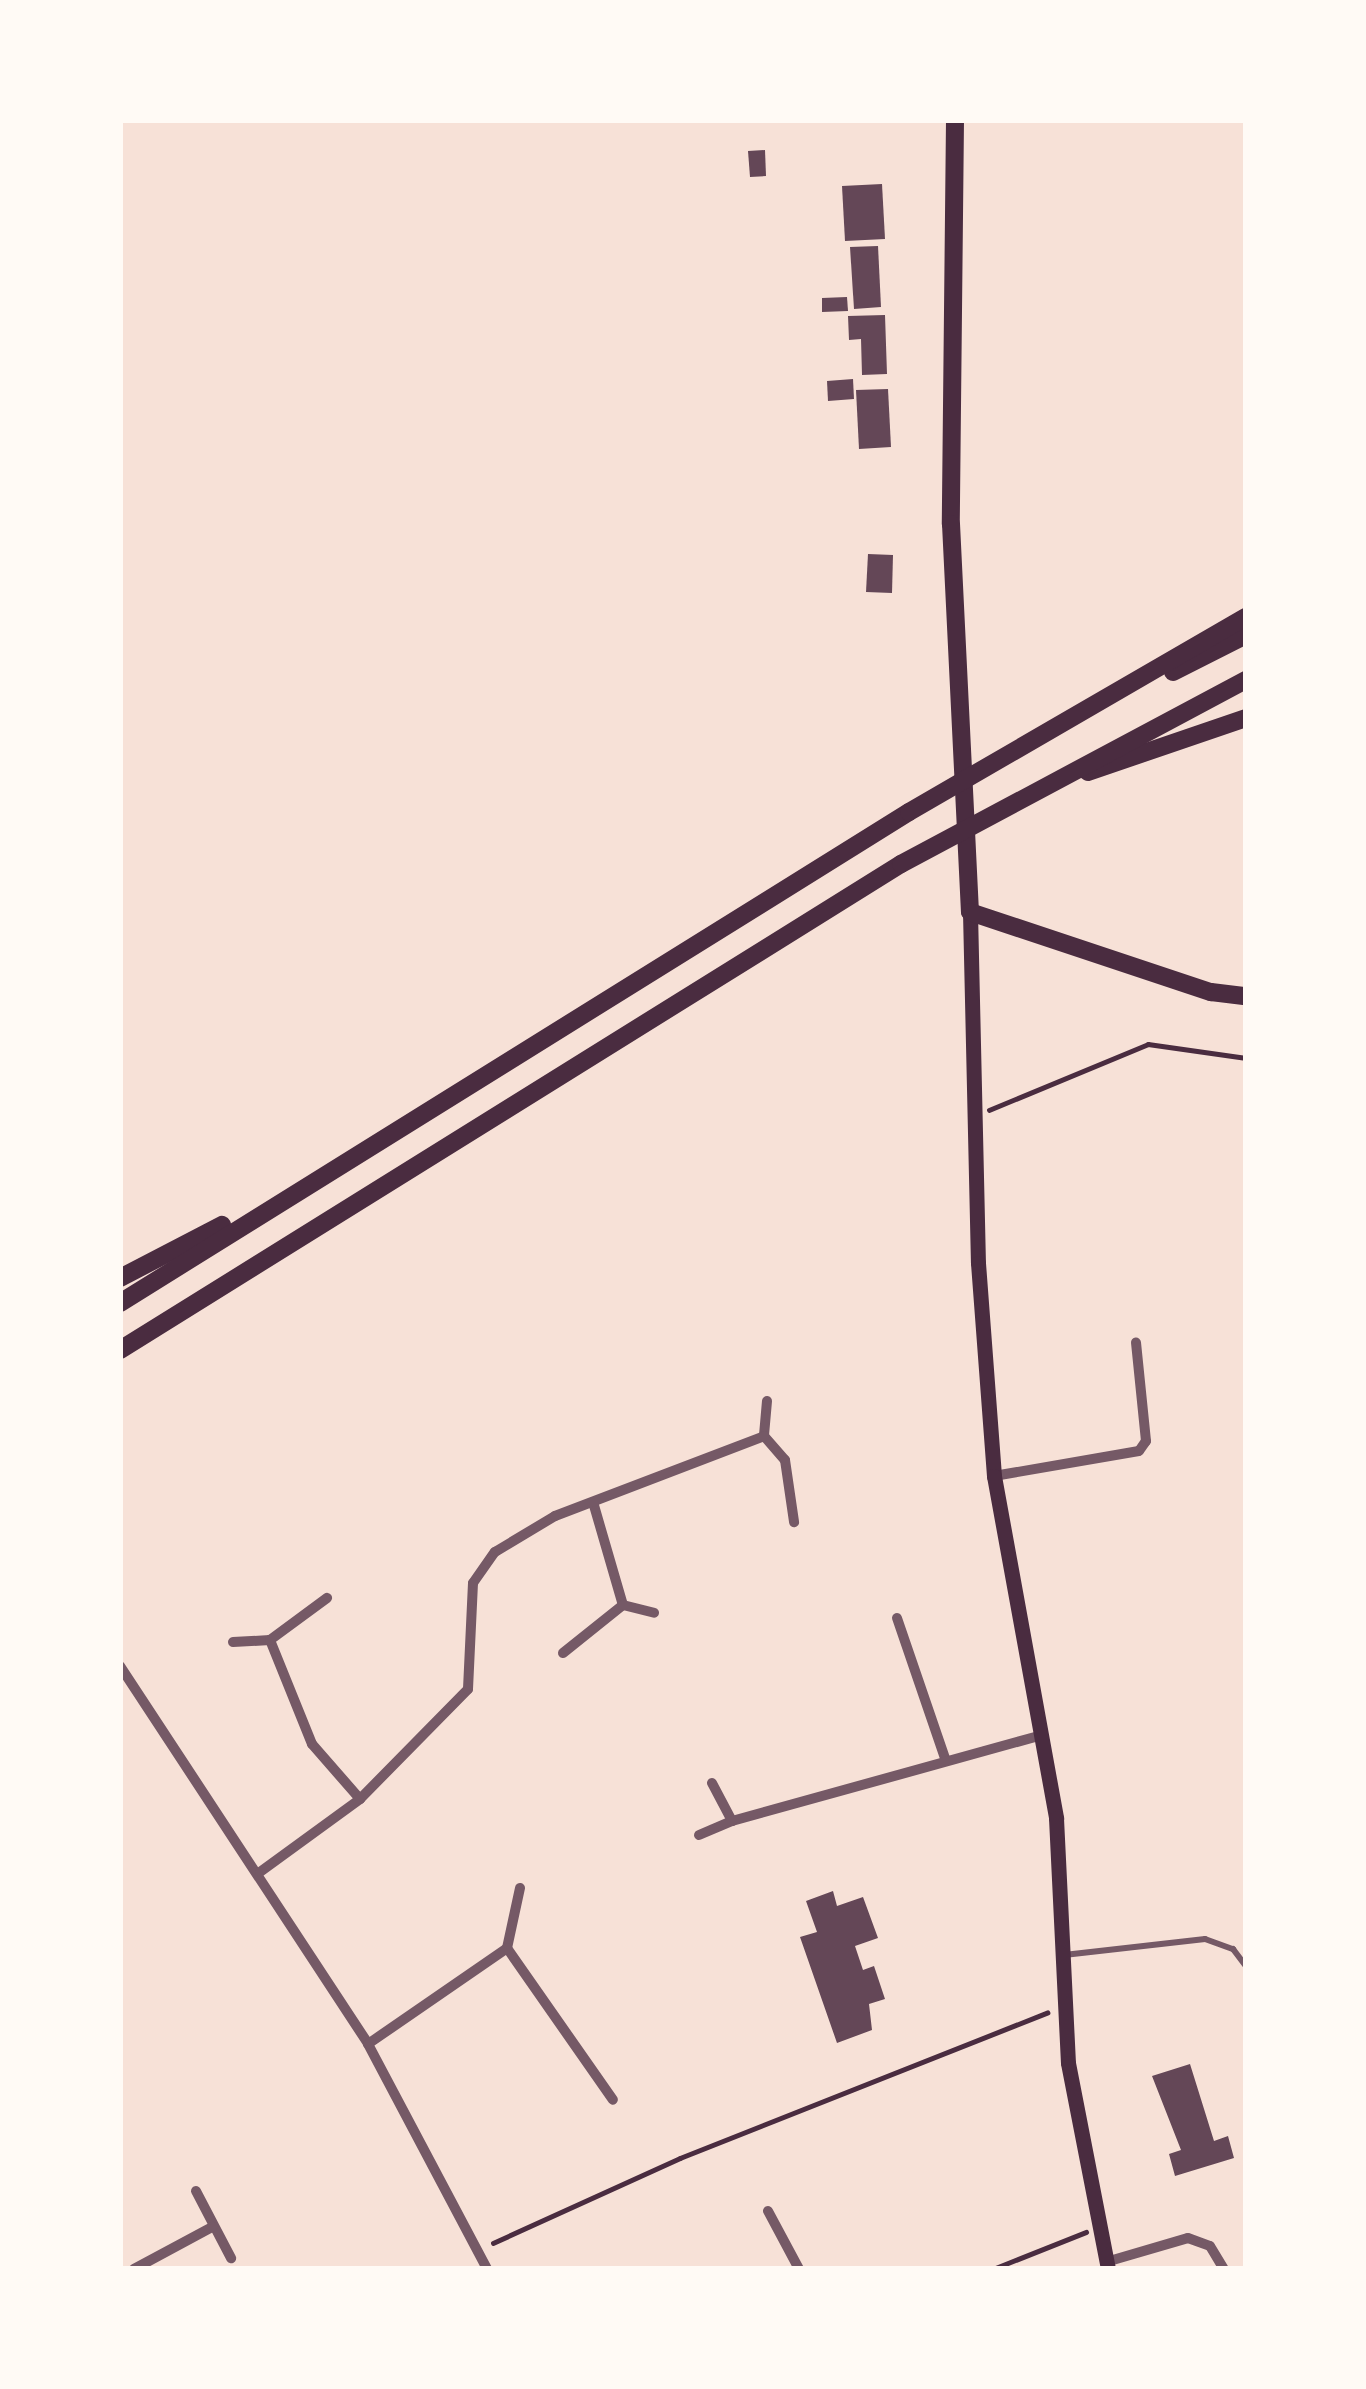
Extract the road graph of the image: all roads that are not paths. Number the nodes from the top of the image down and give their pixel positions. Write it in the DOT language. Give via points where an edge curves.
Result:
graph roads {
  1 [pos="955,120"];
  2 [pos="1246,617"];
  3 [pos="1246,635"];
  4 [pos="1246,680"];
  5 [pos="1246,718"];
  6 [pos="1008,755"];
  7 [pos="1027,794"];
  8 [pos="970,912"];
  9 [pos="1246,997"];
  10 [pos="333,1167"];
  11 [pos="120,1279"];
  12 [pos="120,1303"];
  13 [pos="1136,1343"];
  14 [pos="120,1351"];
  15 [pos="766,1401"];
  16 [pos="764,1436"];
  17 [pos="994,1476"];
  18 [pos="593,1502"];
  19 [pos="794,1522"];
  20 [pos="327,1598"];
  21 [pos="623,1605"];
  22 [pos="654,1613"];
  23 [pos="897,1618"];
  24 [pos="270,1640"];
  25 [pos="233,1642"];
  26 [pos="563,1653"];
  27 [pos="120,1666"];
  28 [pos="1042,1735"];
  29 [pos="946,1761"];
  30 [pos="712,1783"];
  31 [pos="360,1799"];
  32 [pos="732,1821"];
  33 [pos="699,1834"];
  34 [pos="260,1872"];
  35 [pos="520,1888"];
  36 [pos="507,1948"];
  37 [pos="1061,1956"];
  38 [pos="1246,1966"];
  39 [pos="368,2044"];
  40 [pos="613,2100"];
  41 [pos="196,2191"];
  42 [pos="768,2211"];
  43 [pos="212,2227"];
  44 [pos="231,2258"];
  45 [pos="1107,2265"];
  46 [pos="134,2269"];
  47 [pos="487,2269"];
  48 [pos="800,2269"];
  49 [pos="1224,2269"];
  1 -- 8 [label="main road" via="951,524"];
  2 -- 6 [label="main road"];
  3 -- 6 [label="main road"];
  4 -- 7 [label="main road"];
  5 -- 7 [label="main road"];
  6 -- 10 [label="main road"];
  7 -- 14 [label="main road" via="901,864"];
  8 -- 9 [label="main road"];
  8 -- 17 [label="main road"];
  10 -- 11 [label="main road"];
  10 -- 12 [label="main road"];
  13 -- 17 [label="street" via="1146,1442 1139,1451"];
  15 -- 16 [label="street"];
  16 -- 18 [label="street"];
  16 -- 19 [label="street" via="785,1460"];
  17 -- 28 [label="main road"];
  18 -- 21 [label="street"];
  18 -- 31 [label="street" via="495,1552 473,1583 468,1689"];
  20 -- 24 [label="street"];
  21 -- 22 [label="street"];
  21 -- 26 [label="street"];
  23 -- 29 [label="street"];
  24 -- 25 [label="street"];
  24 -- 31 [label="street" via="312,1744"];
  27 -- 34 [label="street"];
  28 -- 29 [label="street"];
  28 -- 37 [label="main road" via="1056,1818"];
  29 -- 32 [label="street"];
  30 -- 32 [label="street"];
  31 -- 34 [label="street"];
  32 -- 33 [label="street"];
  34 -- 39 [label="street"];
  35 -- 36 [label="street"];
  36 -- 39 [label="street"];
  36 -- 40 [label="street"];
  37 -- 38 [label="lane" via="1205,1939 1233,1949"];
  37 -- 45 [label="main road"];
  39 -- 47 [label="street"];
  41 -- 43 [label="street"];
  42 -- 48 [label="street"];
  43 -- 44 [label="street"];
  43 -- 46 [label="street"];
  45 -- 49 [label="street" via="1188,2237 1210,2246"];
}
